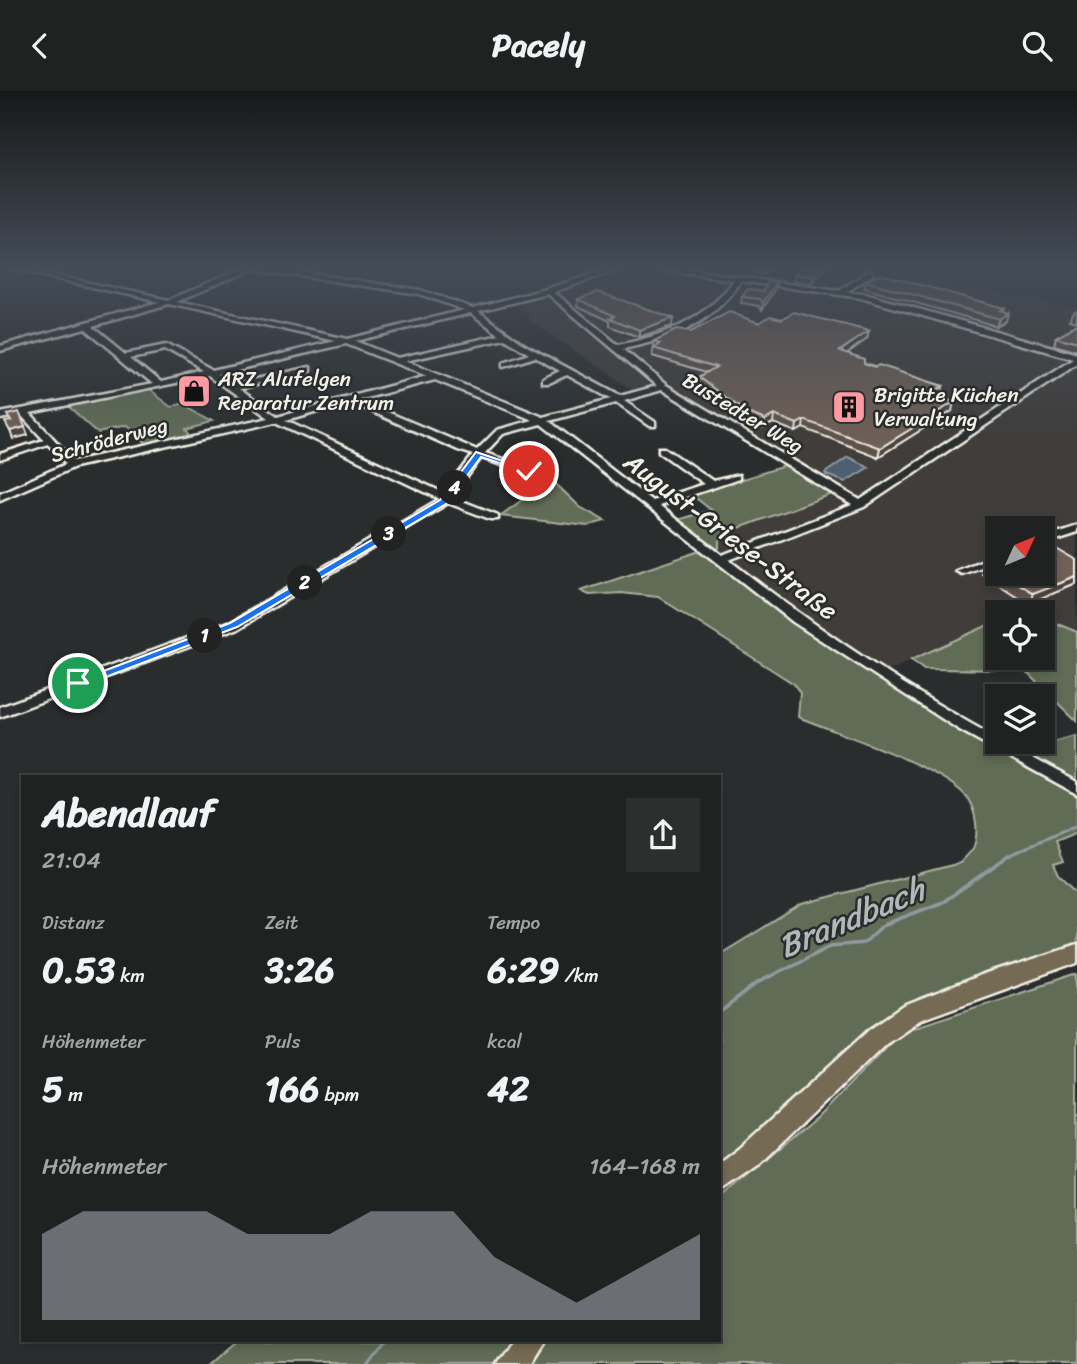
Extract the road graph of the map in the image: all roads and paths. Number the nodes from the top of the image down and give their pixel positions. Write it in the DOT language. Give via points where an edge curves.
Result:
graph roads {
  1 [pos="82,326"];
  2 [pos="89,326"];
  3 [pos="278,326"];
  4 [pos="494,326"];
  5 [pos="590,326"];
  6 [pos="684,326"];
  7 [pos="969,326"];
  8 [pos="406,327"];
  9 [pos="417,335"];
  10 [pos="506,335"];
  11 [pos="347,341"];
  12 [pos="615,348"];
  13 [pos="0,349"];
  14 [pos="537,354"];
  15 [pos="125,356"];
  16 [pos="1077,359"];
  17 [pos="396,362"];
  18 [pos="506,365"];
  19 [pos="308,370"];
  20 [pos="568,371"];
  21 [pos="212,373"];
  22 [pos="435,377"];
  23 [pos="546,381"];
  24 [pos="159,385"];
  25 [pos="232,387"];
  26 [pos="663,387"];
  27 [pos="617,399"];
  28 [pos="352,400"];
  29 [pos="2,412"];
  30 [pos="24,412"];
  31 [pos="277,419"];
  32 [pos="542,420"];
  33 [pos="652,424"];
  34 [pos="49,441"];
  35 [pos="662,450"];
  36 [pos="479,454"];
  37 [pos="0,457"];
  38 [pos="72,465"];
  39 [pos="529,471"];
  40 [pos="735,477"];
  41 [pos="711,484"];
  42 [pos="0,497"];
  43 [pos="448,499"];
  44 [pos="651,505"];
  45 [pos="860,505"];
  46 [pos="494,517"];
  47 [pos="1077,528"];
  48 [pos="1055,536"];
  49 [pos="721,559"];
  50 [pos="985,563"];
  51 [pos="962,571"];
  52 [pos="0,712"];
  53 [pos="1077,789"];
  54 [pos="1077,954"];
  55 [pos="721,1178"];
  56 [pos="527,1342"];
  57 [pos="510,1364"];
  1 -- 13 [label="street"];
  2 -- 15 [label="street"];
  3 -- 11 [label="street"];
  4 -- 10 [label="street"];
  5 -- 12 [label="street, Bustedter Weg"];
  6 -- 12 [label="street"];
  7 -- 16 [label="street"];
  8 -- 9 [label="street"];
  8 -- 11 [label="street"];
  10 -- 14 [label="street"];
  10 -- 17 [label="street"];
  11 -- 17 [label="street, August-Griese-Straße"];
  11 -- 21 [label="street"];
  12 -- 26 [label="street, Bustedter Weg"];
  14 -- 18 [label="street"];
  14 -- 20 [label="street"];
  15 -- 21 [label="street" via="166,347"];
  15 -- 24 [label="street"];
  16 -- 45 [label="street"];
  17 -- 22 [label="street, August-Griese-Straße"];
  19 -- 25 [label="street"];
  20 -- 23 [label="street"];
  20 -- 27 [label="street"];
  21 -- 24 [label="street"];
  21 -- 25 [label="street"];
  22 -- 28 [label="street, Schröderweg"];
  22 -- 32 [label="street, August-Griese-Straße"];
  24 -- 30 [label="street"];
  25 -- 31 [label="street"];
  26 -- 27 [label="street"];
  26 -- 45 [label="street, Bustedter Weg"];
  27 -- 32 [label="street"];
  27 -- 33 [label="street"];
  28 -- 31 [label="street, Schröderweg"];
  28 -- 36 [label="street"];
  29 -- 30 [label="street"];
  30 -- 34 [label="street"];
  31 -- 38 [label="street, Schröderweg"];
  31 -- 43 [label="street"];
  32 -- 36 [label="street" via="500,432"];
  32 -- 44 [label="street, August-Griese-Straße"];
  34 -- 37 [label="street"];
  34 -- 38 [label="street"];
  35 -- 41 [label="street"];
  36 -- 39 [label="street"];
  36 -- 43 [label="street"];
  38 -- 42 [label="street, Schröderweg"];
  40 -- 41 [label="street"];
  41 -- 44 [label="street"];
  43 -- 46 [label="street"];
  43 -- 52 [label="street" via="234,625"];
  44 -- 49 [label="street, August-Griese-Straße"];
  45 -- 49 [label="street"];
  47 -- 48 [label="street"];
  49 -- 53 [label="street, August-Griese-Straße" via="797,619 892,681"];
  50 -- 51 [label="street"];
  54 -- 55 [label="main road" via="912,1013 878,1037"];
  56 -- 57 [label="main road"];
}
